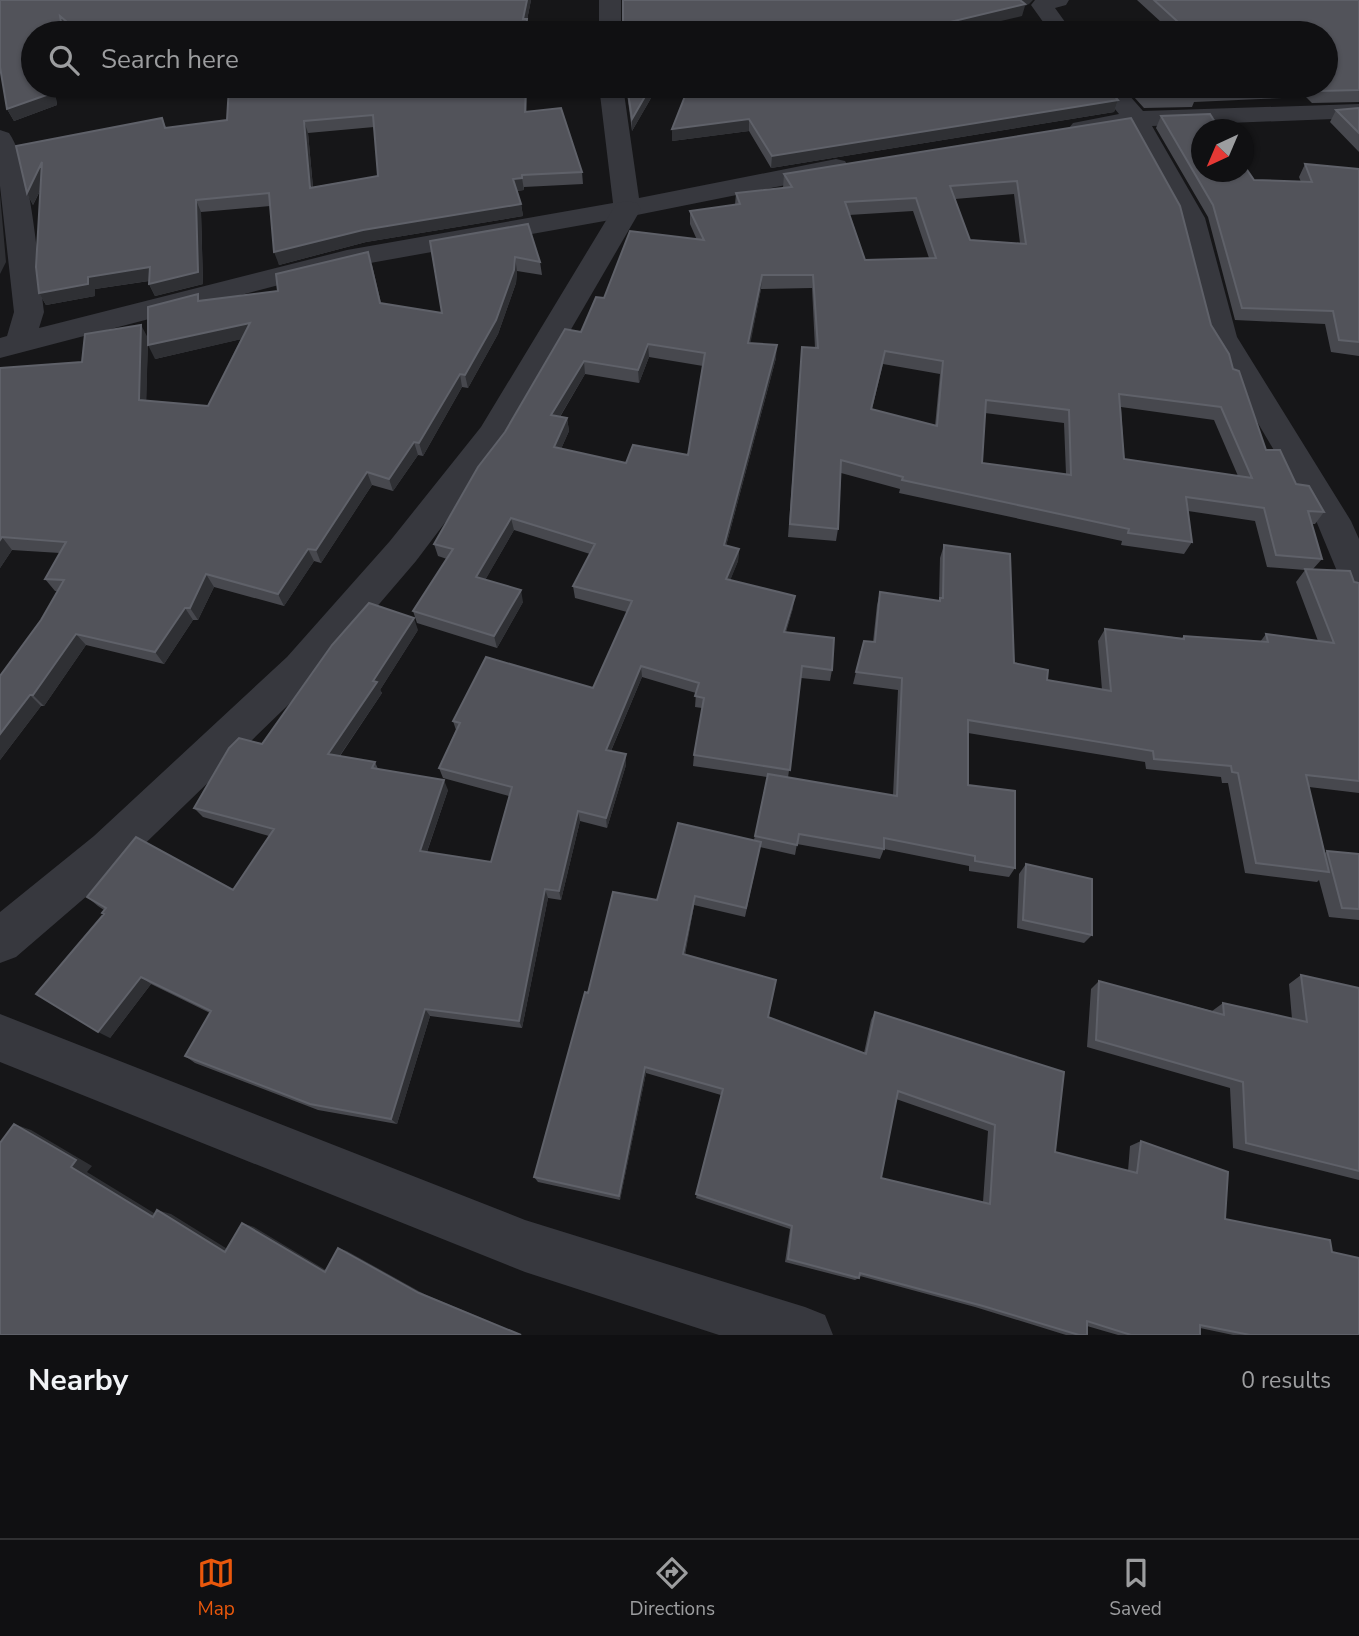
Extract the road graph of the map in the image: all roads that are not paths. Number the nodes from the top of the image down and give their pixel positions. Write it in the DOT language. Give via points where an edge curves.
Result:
graph roads {
  1 [pos="610,0"];
  2 [pos="1058,0"];
  3 [pos="610,21"];
  4 [pos="1053,21"];
  5 [pos="613,98"];
  6 [pos="1118,98"];
  7 [pos="1359,111"];
  8 [pos="1136,119"];
  9 [pos="1055,132"];
  10 [pos="0,138"];
  11 [pos="864,163"];
  12 [pos="627,209"];
  13 [pos="10,346"];
  14 [pos="1346,520"];
  15 [pos="1359,583"];
  16 [pos="0,942"];
  17 [pos="0,1038"];
  18 [pos="805,1335"];
  1 -- 3 [label="street"];
  2 -- 4 [label="street" via="1042,5"];
  5 -- 12 [label="street"];
  6 -- 8 [label="street"];
  7 -- 8 [label="street"];
  8 -- 9 [label="street"];
  8 -- 14 [label="street" via="1191,218 1222,337"];
  10 -- 13 [label="street" via="11,168 29,312"];
  11 -- 12 [label="street"];
  12 -- 13 [label="street" via="347,259"];
  12 -- 16 [label="street" via="493,435 403,551 301,668 108,850"];
  14 -- 15 [label="street"];
  17 -- 18 [label="street" via="525,1246"];
}
